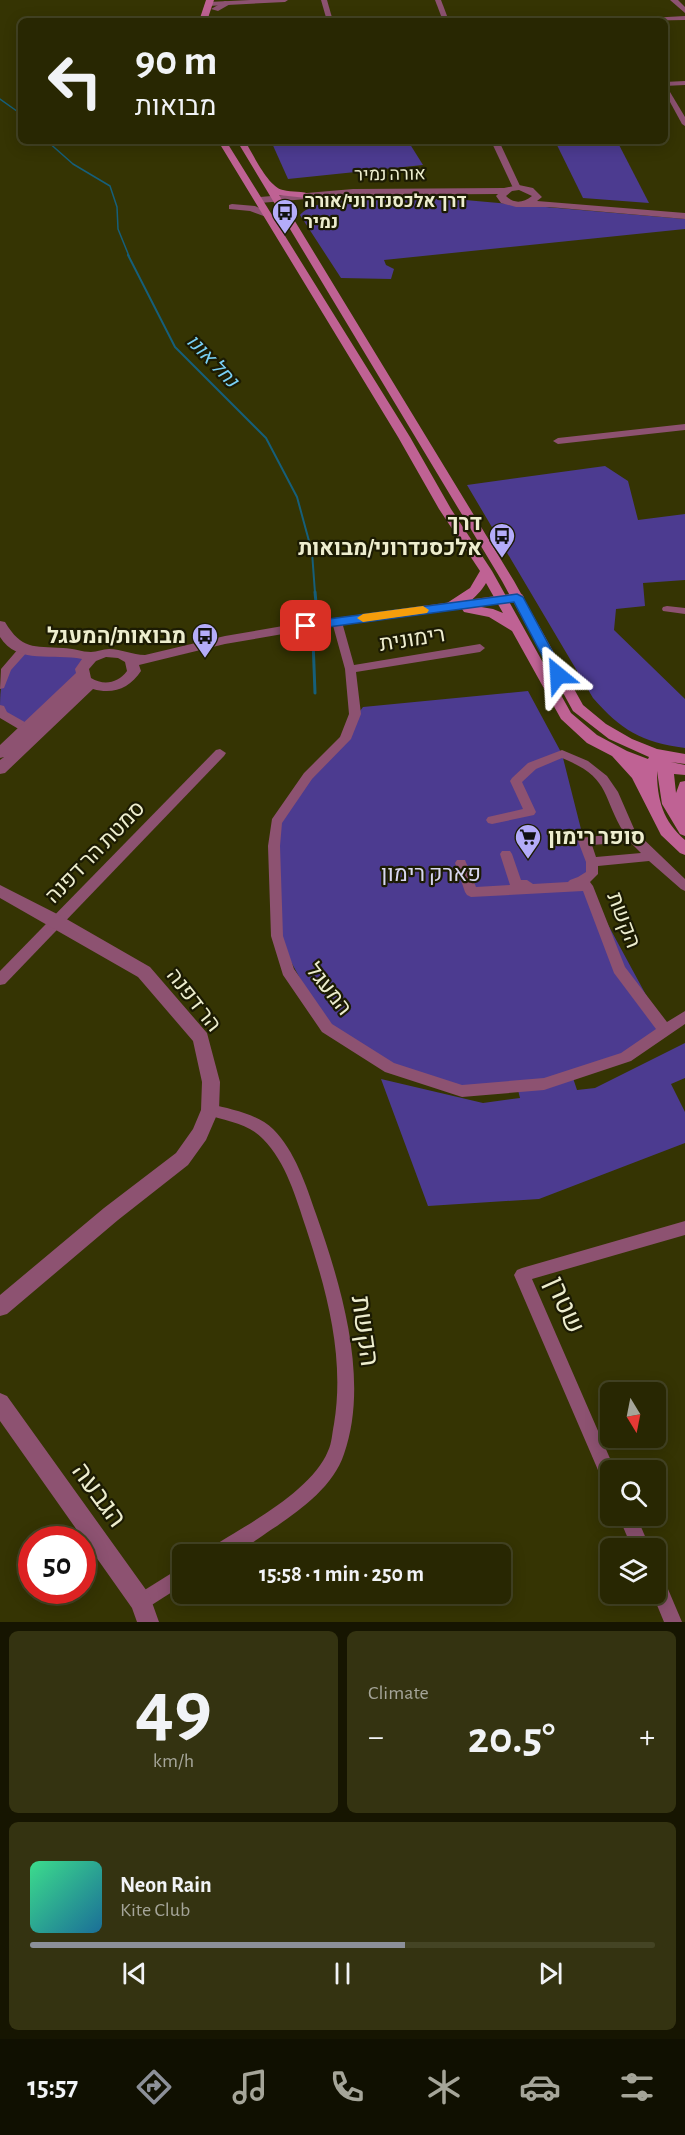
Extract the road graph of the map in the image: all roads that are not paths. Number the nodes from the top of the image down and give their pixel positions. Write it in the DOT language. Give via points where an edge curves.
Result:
graph roads {
  1 [pos="285,0"];
  2 [pos="324,0"];
  3 [pos="438,0"];
  4 [pos="674,0"];
  5 [pos="682,0"];
  6 [pos="214,3"];
  7 [pos="228,3"];
  8 [pos="685,3"];
  9 [pos="685,11"];
  10 [pos="205,18"];
  11 [pos="213,18"];
  12 [pos="329,18"];
  13 [pos="445,18"];
  14 [pos="685,18"];
  15 [pos="668,19"];
  16 [pos="685,83"];
  17 [pos="668,84"];
  18 [pos="668,92"];
  19 [pos="685,124"];
  20 [pos="224,144"];
  21 [pos="243,144"];
  22 [pos="496,144"];
  23 [pos="270,188"];
  24 [pos="517,188"];
  25 [pos="253,190"];
  26 [pos="537,195"];
  27 [pos="503,196"];
  28 [pos="308,197"];
  29 [pos="278,200"];
  30 [pos="261,202"];
  31 [pos="528,204"];
  32 [pos="286,213"];
  33 [pos="685,214"];
  34 [pos="269,215"];
  35 [pos="685,427"];
  36 [pos="558,441"];
  37 [pos="486,571"];
  38 [pos="517,597"];
  39 [pos="502,601"];
  40 [pos="452,606"];
  41 [pos="469,609"];
  42 [pos="666,609"];
  43 [pos="685,610"];
  44 [pos="0,625"];
  45 [pos="338,626"];
  46 [pos="517,628"];
  47 [pos="480,648"];
  48 [pos="23,651"];
  49 [pos="92,657"];
  50 [pos="133,665"];
  51 [pos="350,669"];
  52 [pos="86,680"];
  53 [pos="0,685"];
  54 [pos="0,709"];
  55 [pos="26,728"];
  56 [pos="606,748"];
  57 [pos="0,753"];
  58 [pos="220,753"];
  59 [pos="685,759"];
  60 [pos="659,763"];
  61 [pos="0,769"];
  62 [pos="685,770"];
  63 [pos="685,786"];
  64 [pos="650,797"];
  65 [pos="492,820"];
  66 [pos="685,830"];
  67 [pos="633,837"];
  68 [pos="685,849"];
  69 [pos="506,854"];
  70 [pos="653,856"];
  71 [pos="592,862"];
  72 [pos="461,863"];
  73 [pos="685,886"];
  74 [pos="0,891"];
  75 [pos="57,921"];
  76 [pos="0,980"];
  77 [pos="685,1017"];
  78 [pos="665,1030"];
  79 [pos="210,1110"];
  80 [pos="685,1228"];
  81 [pos="0,1307"];
  82 [pos="0,1403"];
  83 [pos="602,1460"];
  84 [pos="232,1544"];
  85 [pos="172,1586"];
  86 [pos="666,1604"];
  87 [pos="145,1612"];
  88 [pos="673,1622"];
  1 -- 7 [label="street"];
  2 -- 12 [label="street"];
  3 -- 13 [label="street"];
  4 -- 9 [label="street"];
  5 -- 8 [label="street"];
  6 -- 7 [label="street"];
  6 -- 10 [label="main road"];
  6 -- 11 [label="main road"];
  14 -- 15 [label="street"];
  16 -- 17 [label="street"];
  18 -- 19 [label="street"];
  20 -- 25 [label="main road"];
  21 -- 23 [label="main road"];
  22 -- 24 [label="street"];
  23 -- 28 [label="main road"];
  23 -- 29 [label="main road"];
  24 -- 26 [label="street"];
  24 -- 27 [label="street"];
  25 -- 30 [label="main road"];
  25 -- 34 [label="street" via="246,199 232,205"];
  26 -- 31 [label="street"];
  26 -- 33 [label="street"];
  27 -- 28 [label="street, אורה נמיר"];
  27 -- 31 [label="street" via="514,204"];
  28 -- 29 [label="street, אורה נמיר"];
  28 -- 32 [label="main road" via="289,205"];
  29 -- 30 [label="street, אורה נמיר"];
  29 -- 32 [label="main road"];
  30 -- 34 [label="main road"];
  31 -- 33 [label="street"];
  32 -- 38 [label="main road"];
  34 -- 37 [label="main road"];
  35 -- 36 [label="street"];
  37 -- 39 [label="main road"];
  37 -- 40 [label="main road" via="475,591"];
  38 -- 39 [label="street"];
  38 -- 60 [label="main road" via="578,708 594,724"];
  39 -- 40 [label="street"];
  39 -- 41 [label="street"];
  39 -- 46 [label="main road"];
  40 -- 45 [label="street"];
  41 -- 45 [label="street"];
  41 -- 46 [label="main road" via="493,613"];
  42 -- 43 [label="street"];
  44 -- 48 [label="street" via="9,643"];
  45 -- 50 [label="street" via="225,640"];
  45 -- 51 [label="street, המעגל"];
  46 -- 56 [label="main road" via="567,716"];
  47 -- 51 [label="street, רימונית"];
  48 -- 49 [label="street" via="70,651"];
  48 -- 53 [label="street" via="6,669"];
  49 -- 50 [label="street" via="113,652"];
  49 -- 52 [label="street" via="84,664"];
  50 -- 52 [label="street" via="120,684 104,687"];
  51 -- 78 [label="street, המעגל" via="355,714 345,740 308,776 276,822 274,846 277,936 288,971 327,1028 390,1068 462,1091 544,1084 626,1057"];
  52 -- 55 [label="street"];
  52 -- 61 [label="street"];
  54 -- 55 [label="street"];
  55 -- 57 [label="street"];
  56 -- 60 [label="main road"];
  56 -- 64 [label="main road" via="632,769"];
  58 -- 75 [label="street, סמטת הר דפנה"];
  59 -- 60 [label="main road"];
  60 -- 62 [label="main road"];
  60 -- 64 [label="main road"];
  60 -- 66 [label="main road" via="669,804"];
  63 -- 66 [label="main road" via="681,800"];
  64 -- 68 [label="main road" via="661,825"];
  65 -- 67 [label="street" via="530,812 516,781 532,766 562,754 601,776"];
  67 -- 70 [label="street"];
  67 -- 71 [label="street" via="584,841"];
  69 -- 71 [label="street" via="516,885 579,882 592,874"];
  70 -- 71 [label="street"];
  70 -- 73 [label="street"];
  72 -- 78 [label="street, הקשת" via="471,892 587,886 619,969"];
  74 -- 75 [label="street, הר דפנה"];
  75 -- 76 [label="street, סמטת הר דפנה"];
  75 -- 79 [label="street, הר דפנה" via="144,972 201,1038 211,1082"];
  77 -- 78 [label="street, המעגל"];
  79 -- 81 [label="street, הר דפנה" via="200,1134 182,1159"];
  79 -- 84 [label="street, הקשת" via="267,1132 287,1159 327,1267 341,1320 346,1369 343,1424 335,1457 300,1500"];
  80 -- 83 [label="street, שטרן" via="522,1275"];
  82 -- 87 [label="street, הגבעה"];
  85 -- 87 [label="street"];
  86 -- 88 [label="street"];
}
